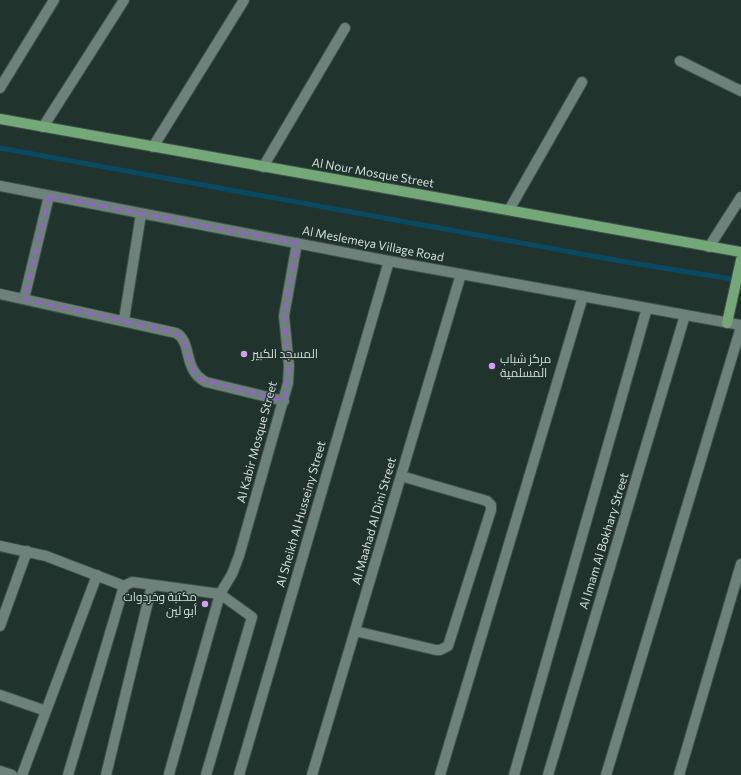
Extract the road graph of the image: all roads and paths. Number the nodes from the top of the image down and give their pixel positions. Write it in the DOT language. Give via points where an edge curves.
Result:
graph roads {
  1 [pos="54,0"];
  2 [pos="124,0"];
  3 [pos="244,0"];
  4 [pos="345,28"];
  5 [pos="680,61"];
  6 [pos="582,82"];
  7 [pos="0,88"];
  8 [pos="741,90"];
  9 [pos="0,119"];
  10 [pos="43,127"];
  11 [pos="153,147"];
  12 [pos="264,167"];
  13 [pos="0,186"];
  14 [pos="49,196"];
  15 [pos="741,197"];
  16 [pos="509,210"];
  17 [pos="141,214"];
  18 [pos="297,243"];
  19 [pos="709,247"];
  20 [pos="741,252"];
  21 [pos="741,260"];
  22 [pos="389,261"];
  23 [pos="461,274"];
  24 [pos="0,294"];
  25 [pos="583,296"];
  26 [pos="24,299"];
  27 [pos="647,308"];
  28 [pos="685,315"];
  29 [pos="124,320"];
  30 [pos="727,323"];
  31 [pos="741,326"];
  32 [pos="284,401"];
  33 [pos="401,476"];
  34 [pos="0,546"];
  35 [pos="27,551"];
  36 [pos="741,564"];
  37 [pos="97,575"];
  38 [pos="152,585"];
  39 [pos="124,586"];
  40 [pos="220,594"];
  41 [pos="0,626"];
  42 [pos="355,630"];
  43 [pos="0,695"];
  44 [pos="46,711"];
  45 [pos="0,770"];
  46 [pos="169,774"];
  47 [pos="12,775"];
  48 [pos="22,775"];
  49 [pos="68,775"];
  50 [pos="106,775"];
  51 [pos="206,775"];
  52 [pos="239,775"];
  53 [pos="312,775"];
  54 [pos="440,775"];
  55 [pos="514,775"];
  56 [pos="548,775"];
  57 [pos="606,775"];
  58 [pos="679,775"];
  1 -- 7 [label="street"];
  2 -- 10 [label="street"];
  3 -- 11 [label="street"];
  4 -- 12 [label="street"];
  5 -- 8 [label="street"];
  6 -- 16 [label="street"];
  9 -- 10 [label="main road, Al Nour Mosque Street"];
  10 -- 11 [label="main road, Al Nour Mosque Street"];
  11 -- 12 [label="main road, Al Nour Mosque Street"];
  12 -- 16 [label="main road, Al Nour Mosque Street"];
  13 -- 14 [label="street, Al Meslemeya Village Road"];
  14 -- 17 [label="street, Al Meslemeya Village Road"];
  14 -- 26 [label="street"];
  15 -- 19 [label="street"];
  16 -- 19 [label="main road, Al Nour Mosque Street"];
  17 -- 18 [label="street, Al Meslemeya Village Road"];
  17 -- 29 [label="street"];
  18 -- 22 [label="street, Al Meslemeya Village Road"];
  18 -- 32 [label="street, Al Kabir Mosque Street" via="284,316 289,366"];
  19 -- 20 [label="main road, Al Nour Mosque Street"];
  21 -- 30 [label="main road"];
  22 -- 23 [label="street, Al Meslemeya Village Road"];
  22 -- 52 [label="street, Al Sheikh Al Husseiny Street"];
  23 -- 25 [label="street, Al Meslemeya Village Road"];
  23 -- 33 [label="street, Al Maahad Al Dini Street"];
  24 -- 26 [label="street"];
  25 -- 27 [label="street, Al Meslemeya Village Road"];
  25 -- 54 [label="street"];
  26 -- 29 [label="street"];
  27 -- 28 [label="street, Al Meslemeya Village Road"];
  27 -- 55 [label="street"];
  28 -- 30 [label="street, Al Meslemeya Village Road"];
  28 -- 56 [label="street, Al Imam Al Bokhary Street"];
  29 -- 32 [label="street" via="179,335 184,342 193,371 200,379"];
  30 -- 31 [label="street, Al Meslemeya Village Road"];
  31 -- 57 [label="street"];
  32 -- 40 [label="street, Al Kabir Mosque Street" via="239,556"];
  33 -- 42 [label="street, Al Maahad Al Dini Street"];
  33 -- 42 [label="street" via="487,501 491,505 491,510 448,646 436,650"];
  34 -- 35 [label="street"];
  35 -- 37 [label="street"];
  35 -- 41 [label="street"];
  36 -- 58 [label="street"];
  37 -- 39 [label="street"];
  37 -- 44 [label="street"];
  38 -- 39 [label="street" via="132,582"];
  38 -- 40 [label="street"];
  38 -- 50 [label="street"];
  39 -- 49 [label="street"];
  40 -- 46 [label="street, Al Kabir Mosque Street"];
  40 -- 51 [label="street" via="252,617"];
  42 -- 53 [label="street, Al Maahad Al Dini Street"];
  43 -- 44 [label="street"];
  44 -- 48 [label="street"];
  45 -- 47 [label="street"];
}
